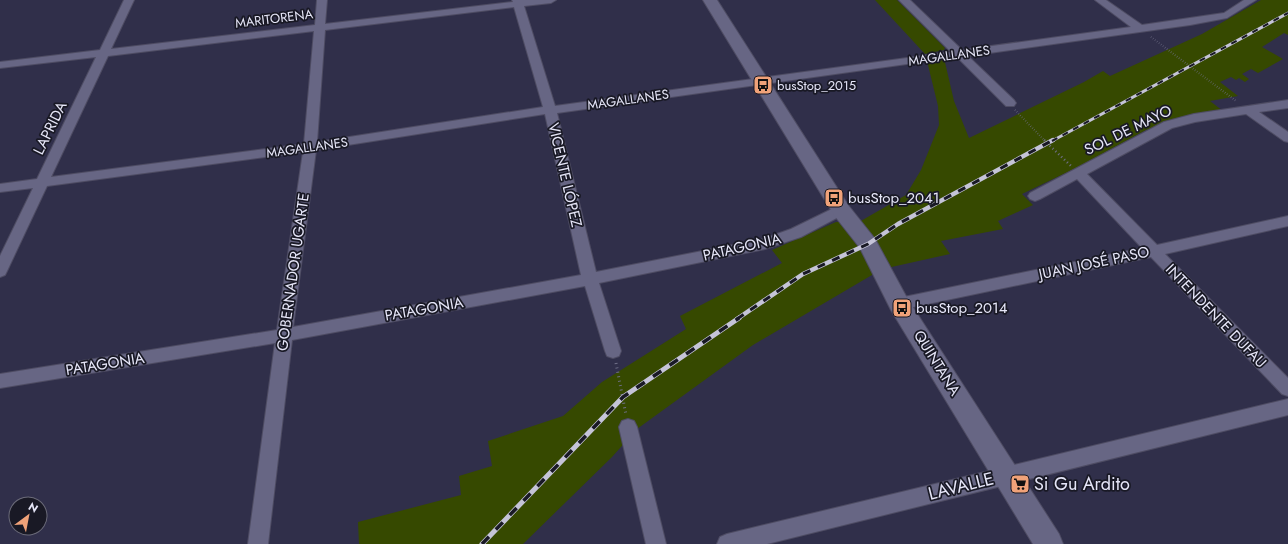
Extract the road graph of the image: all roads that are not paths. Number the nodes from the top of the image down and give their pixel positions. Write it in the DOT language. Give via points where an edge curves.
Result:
graph roads {
  1 [pos="129,0"];
  2 [pos="322,0"];
  3 [pos="551,0"];
  4 [pos="710,0"];
  5 [pos="904,0"];
  6 [pos="1100,0"];
  7 [pos="1251,0"];
  8 [pos="517,2"];
  9 [pos="319,27"];
  10 [pos="1139,28"];
  11 [pos="105,52"];
  12 [pos="959,53"];
  13 [pos="0,65"];
  14 [pos="761,81"];
  15 [pos="1010,103"];
  16 [pos="1288,104"];
  17 [pos="550,110"];
  18 [pos="1249,110"];
  19 [pos="1288,138"];
  20 [pos="310,147"];
  21 [pos="1078,173"];
  22 [pos="42,182"];
  23 [pos="0,188"];
  24 [pos="1035,196"];
  25 [pos="841,210"];
  26 [pos="1288,221"];
  27 [pos="1153,251"];
  28 [pos="0,271"];
  29 [pos="590,279"];
  30 [pos="899,304"];
  31 [pos="284,335"];
  32 [pos="613,350"];
  33 [pos="0,381"];
  34 [pos="1288,389"];
  35 [pos="1288,407"];
  36 [pos="628,427"];
  37 [pos="1006,475"];
  38 [pos="258,544"];
  39 [pos="656,544"];
  40 [pos="727,544"];
  41 [pos="1049,544"];
  1 -- 11 [label="street, LAPRIDA"];
  2 -- 9 [label="street, GOBERNADOR UGARTE"];
  3 -- 8 [label="street, MARITORENA"];
  4 -- 14 [label="street, QUINTANA"];
  5 -- 12 [label="street"];
  6 -- 10 [label="street"];
  7 -- 10 [label="street, MAGALLANES" via="1227,15"];
  8 -- 9 [label="street, MARITORENA"];
  8 -- 17 [label="street, VICENTE LÓPEZ"];
  9 -- 11 [label="street, MARITORENA"];
  9 -- 20 [label="street, GOBERNADOR UGARTE"];
  10 -- 12 [label="street, MAGALLANES"];
  11 -- 13 [label="street, MARITORENA"];
  11 -- 22 [label="street, LAPRIDA"];
  12 -- 14 [label="street, MAGALLANES"];
  12 -- 15 [label="street"];
  14 -- 17 [label="street, MAGALLANES"];
  14 -- 25 [label="street, QUINTANA"];
  16 -- 18 [label="street, SOL DE MAYO"];
  17 -- 20 [label="street, MAGALLANES"];
  17 -- 29 [label="street, VICENTE LÓPEZ"];
  18 -- 19 [label="street"];
  18 -- 21 [label="street, SOL DE MAYO" via="1194,118 1168,125"];
  20 -- 22 [label="street, MAGALLANES"];
  20 -- 31 [label="street, GOBERNADOR UGARTE"];
  21 -- 24 [label="street, SOL DE MAYO"];
  21 -- 27 [label="street, INTENDENTE DUFAU"];
  22 -- 23 [label="street, MAGALLANES"];
  22 -- 28 [label="street, LAPRIDA"];
  25 -- 29 [label="street, PATAGONIA" via="796,233 765,244"];
  25 -- 30 [label="street, QUINTANA" via="868,244"];
  26 -- 27 [label="street, JUAN JOSÉ PASO"];
  27 -- 30 [label="street, JUAN JOSÉ PASO"];
  27 -- 34 [label="street, INTENDENTE DUFAU"];
  29 -- 31 [label="street, PATAGONIA"];
  29 -- 32 [label="street, VICENTE LÓPEZ"];
  30 -- 37 [label="street, QUINTANA"];
  31 -- 33 [label="street, PATAGONIA"];
  31 -- 38 [label="street, GOBERNADOR UGARTE"];
  35 -- 37 [label="street, LAVALLE"];
  36 -- 39 [label="street"];
  37 -- 40 [label="street, LAVALLE"];
  37 -- 41 [label="street, QUINTANA"];
}
